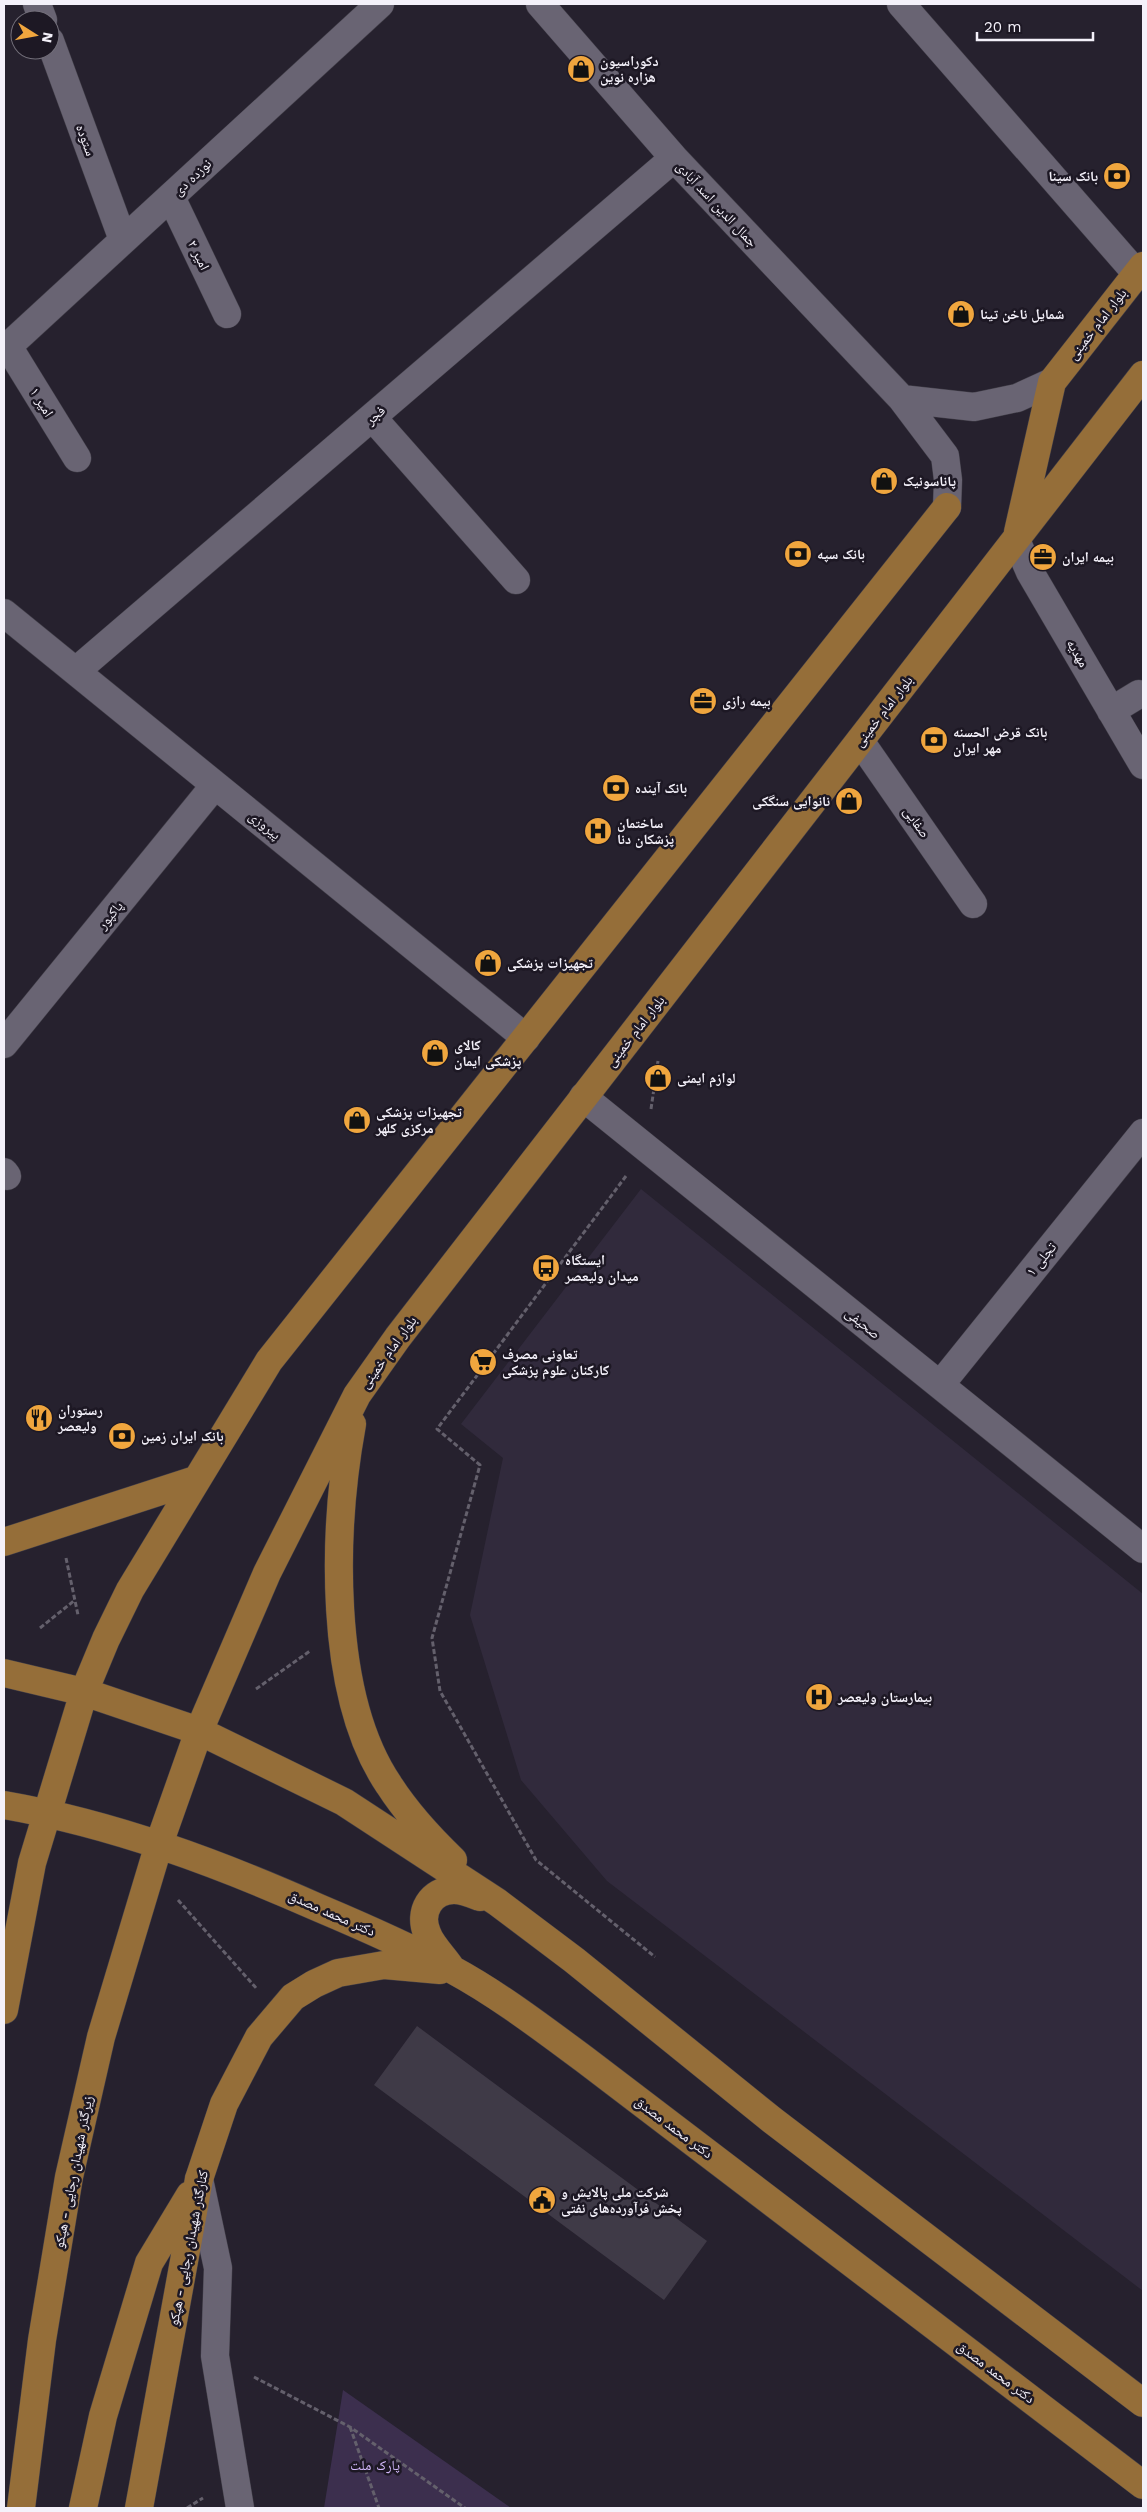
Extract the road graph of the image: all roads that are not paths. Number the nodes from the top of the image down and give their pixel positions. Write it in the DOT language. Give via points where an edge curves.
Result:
graph roads {
  1 [pos="380,4"];
  2 [pos="540,4"];
  3 [pos="901,4"];
  4 [pos="57,60"];
  5 [pos="674,158"];
  6 [pos="170,197"];
  7 [pos="123,240"];
  8 [pos="1140,270"];
  9 [pos="227,314"];
  10 [pos="6,348"];
  11 [pos="1143,375"];
  12 [pos="1052,382"];
  13 [pos="902,398"];
  14 [pos="372,417"];
  15 [pos="77,458"];
  16 [pos="947,506"];
  17 [pos="1016,540"];
  18 [pos="516,580"];
  19 [pos="4,613"];
  20 [pos="76,671"];
  21 [pos="1139,694"];
  22 [pos="1112,711"];
  23 [pos="860,740"];
  24 [pos="1143,765"];
  25 [pos="216,785"];
  26 [pos="973,904"];
  27 [pos="526,1038"];
  28 [pos="4,1044"];
  29 [pos="584,1097"];
  30 [pos="1143,1133"];
  31 [pos="940,1385"];
  32 [pos="357,1395"];
  33 [pos="195,1480"];
  34 [pos="4,1542"];
  35 [pos="1143,1549"];
  36 [pos="4,1673"];
  37 [pos="84,1692"];
  38 [pos="199,1731"];
  39 [pos="4,1805"];
  40 [pos="46,1813"];
  41 [pos="159,1844"];
  42 [pos="497,1902"];
  43 [pos="454,1971"];
  44 [pos="4,2010"];
  45 [pos="199,2179"];
  46 [pos="1143,2403"];
  47 [pos="1143,2485"];
  48 [pos="21,2508"];
  49 [pos="83,2508"];
  50 [pos="139,2508"];
  51 [pos="240,2508"];
  1 -- 6 [label="street, نوزده دی"];
  2 -- 5 [label="street, جمال الدین اسد آبادی"];
  3 -- 8 [label="street"];
  4 -- 7 [label="street, ستوده"];
  5 -- 13 [label="street, جمال الدین اسد آبادی"];
  5 -- 14 [label="street, فجر"];
  6 -- 7 [label="street, نوزده دی"];
  6 -- 9 [label="street, امیر ۲"];
  7 -- 10 [label="street, نوزده دی"];
  8 -- 12 [label="main road, بلوار امام خمینی"];
  10 -- 15 [label="street, امیر ۱"];
  11 -- 17 [label="main road, بلوار امام خمینی"];
  12 -- 13 [label="street" via="1017,398 974,407"];
  12 -- 17 [label="main road"];
  13 -- 16 [label="street, جمال الدین اسد آبادی" via="945,456"];
  14 -- 18 [label="street"];
  14 -- 20 [label="street, فجر"];
  16 -- 27 [label="main road"];
  17 -- 22 [label="street, مهدیه" via="1030,572"];
  17 -- 23 [label="main road, بلوار امام خمینی"];
  19 -- 20 [label="street, پیروزی"];
  20 -- 25 [label="street, پیروزی"];
  21 -- 22 [label="street"];
  22 -- 24 [label="street, مهدیه"];
  23 -- 26 [label="street, صفایی"];
  23 -- 29 [label="main road, بلوار امام خمینی"];
  25 -- 27 [label="street, پیروزی"];
  25 -- 28 [label="street, پاکپور"];
  27 -- 33 [label="main road" via="270,1361"];
  29 -- 31 [label="street, صحیفی"];
  29 -- 32 [label="main road, بلوار امام خمینی" via="398,1336"];
  30 -- 31 [label="street, تجلی ١"];
  31 -- 35 [label="street, صحیفی"];
  32 -- 38 [label="main road, بلوار امام خمینی" via="267,1574"];
  32 -- 42 [label="main road" via="346,1452 340,1573 342,1634 350,1690 366,1740 388,1784 427,1835"];
  33 -- 34 [label="main road"];
  33 -- 37 [label="main road" via="130,1590"];
  36 -- 37 [label="main road"];
  37 -- 38 [label="main road"];
  37 -- 40 [label="main road"];
  38 -- 41 [label="main road, بلوار امام خمینی"];
  38 -- 42 [label="main road" via="344,1802"];
  39 -- 40 [label="main road, دکتر محمد مصدق"];
  40 -- 41 [label="main road, دکتر محمد مصدق"];
  40 -- 44 [label="main road" via="32,1863"];
  41 -- 43 [label="main road, دکتر محمد مصدق" via="277,1889"];
  41 -- 48 [label="main road, زیرگذر شهیدان رجایی - هپکو" via="101,2037 69,2177 42,2340"];
  42 -- 43 [label="main road" via="456,1890 441,1891 428,1902 423,1917 427,1934"];
  42 -- 46 [label="main road" via="772,2120"];
  43 -- 45 [label="main road, کنارگذر شهیدان رجایی - هپکو" via="384,1965 338,1973 293,1997 259,2037 224,2104"];
  43 -- 47 [label="main road, دکتر محمد مصدق" via="520,2012 584,2059"];
  45 -- 49 [label="main road" via="149,2263 103,2416"];
  45 -- 50 [label="main road, کنارگذر شهیدان رجایی - هپکو"];
  45 -- 51 [label="street" via="218,2268 215,2356"];
}
